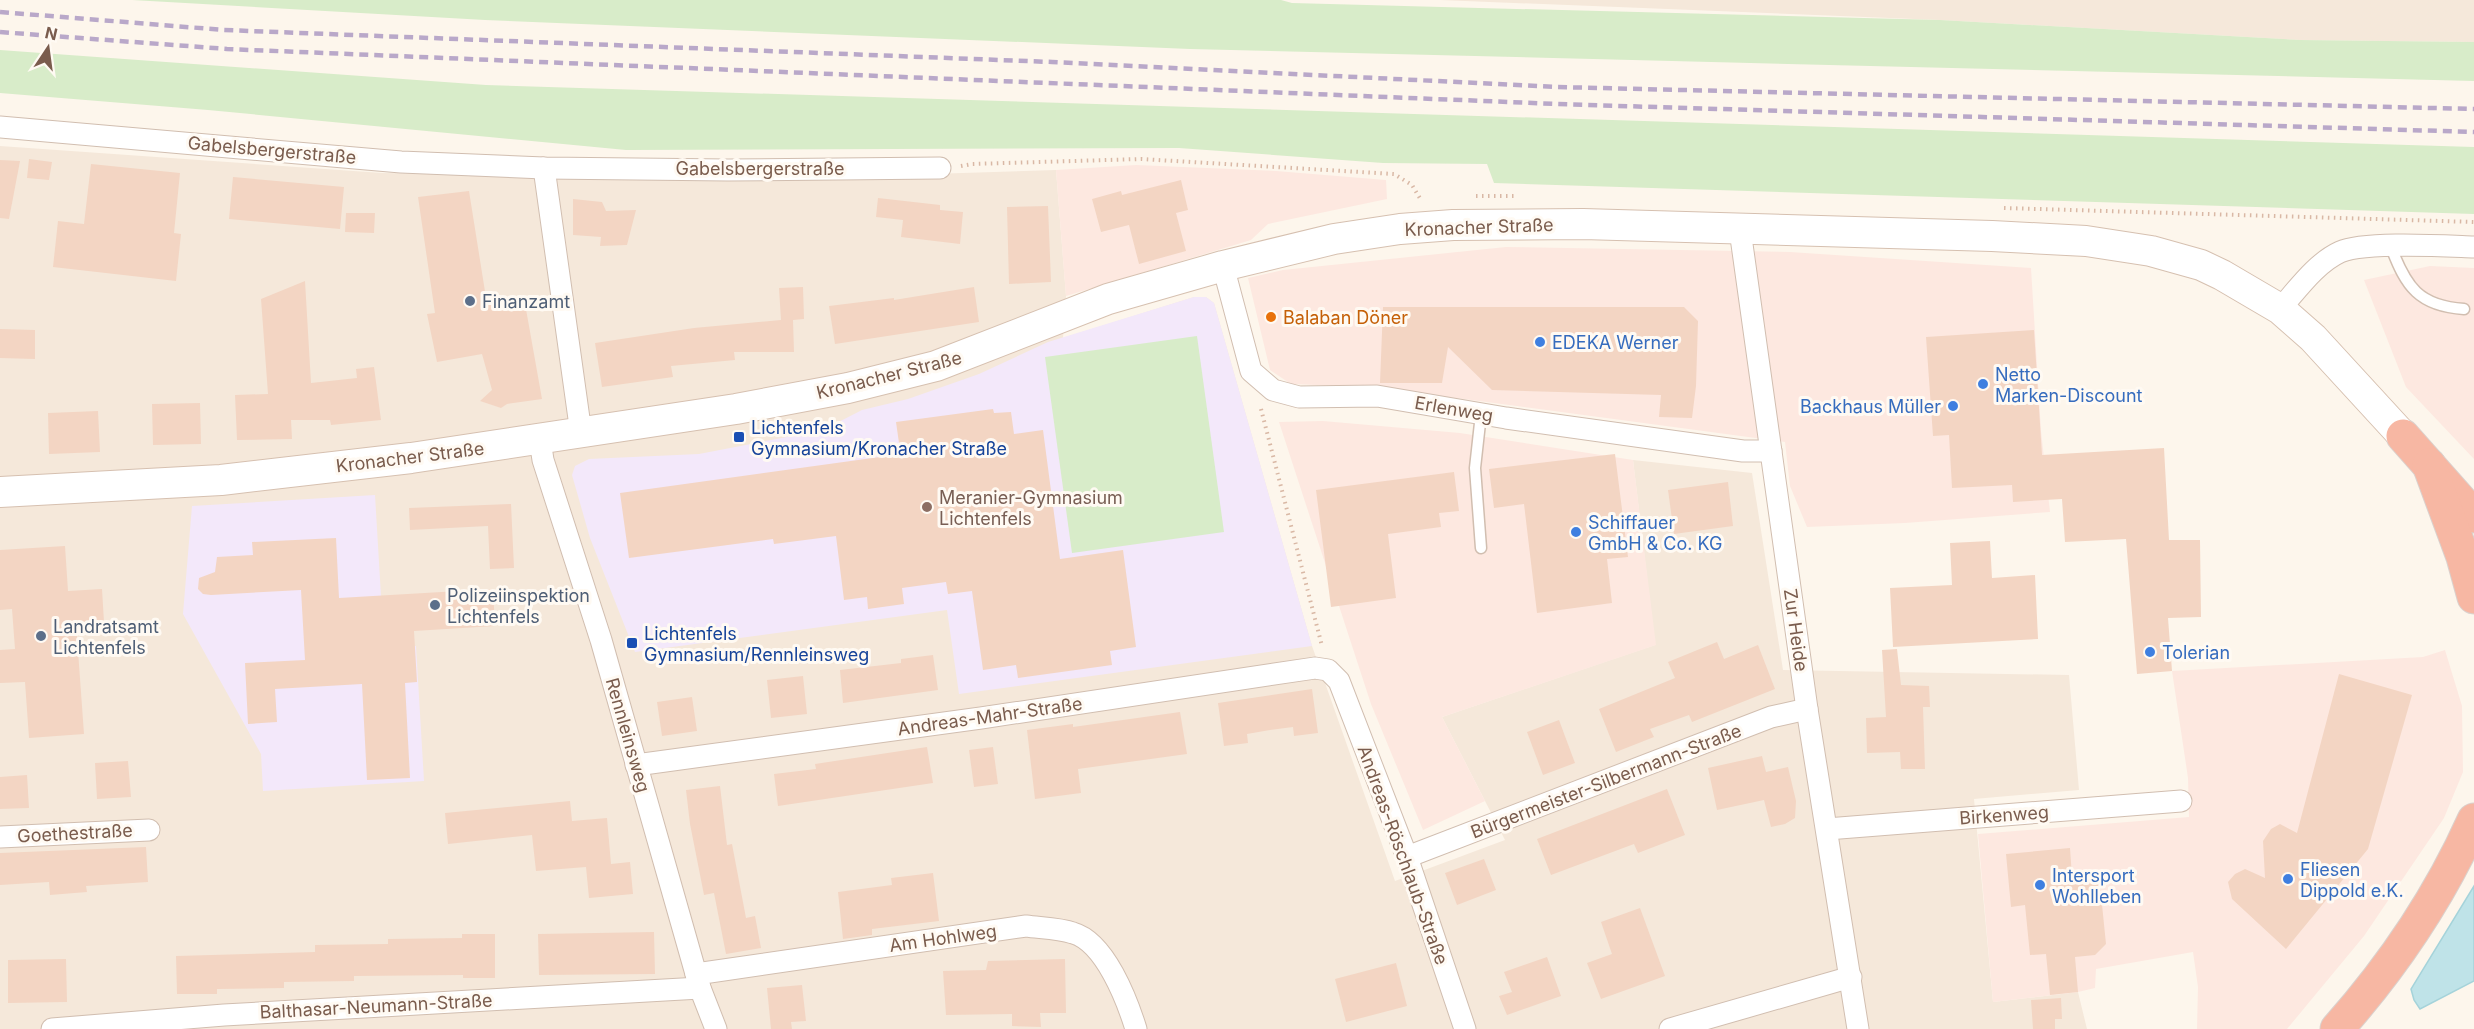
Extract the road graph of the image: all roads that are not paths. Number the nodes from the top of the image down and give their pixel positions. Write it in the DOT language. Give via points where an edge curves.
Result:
graph roads {
  1 [pos="0,127"];
  2 [pos="544,168"];
  3 [pos="940,168"];
  4 [pos="1740,230"];
  5 [pos="2391,247"];
  6 [pos="2474,247"];
  7 [pos="1223,266"];
  8 [pos="2280,309"];
  9 [pos="2464,309"];
  10 [pos="1481,414"];
  11 [pos="581,433"];
  12 [pos="2403,436"];
  13 [pos="540,440"];
  14 [pos="1771,451"];
  15 [pos="2429,465"];
  16 [pos="0,492"];
  17 [pos="2472,512"];
  18 [pos="1481,548"];
  19 [pos="2474,597"];
  20 [pos="1333,676"];
  21 [pos="1807,709"];
  22 [pos="636,765"];
  23 [pos="2181,801"];
  24 [pos="2474,819"];
  25 [pos="1827,829"];
  26 [pos="150,830"];
  27 [pos="0,837"];
  28 [pos="1407,857"];
  29 [pos="1851,977"];
  30 [pos="698,981"];
  31 [pos="52,1029"];
  32 [pos="716,1029"];
  33 [pos="1136,1029"];
  34 [pos="1466,1029"];
  35 [pos="1670,1029"];
  36 [pos="1858,1029"];
  37 [pos="2337,1029"];
  1 -- 2 [label="street, Gabelsbergerstraße" via="401,162"];
  2 -- 3 [label="street, Gabelsbergerstraße"];
  2 -- 11 [label="street"];
  4 -- 7 [label="street, Kronacher Straße" via="1583,224 1454,225 1334,239"];
  4 -- 8 [label="street, Kronacher Straße" via="2086,242 2151,251 2222,275"];
  4 -- 14 [label="street, Zur Heide"];
  5 -- 6 [label="street"];
  5 -- 8 [label="street" via="2341,252 2316,270"];
  5 -- 9 [label="lane" via="2401,272 2423,299"];
  7 -- 10 [label="street, Erlenweg" via="1251,371 1273,390 1299,397 1377,396"];
  7 -- 11 [label="street, Kronacher Straße" via="1108,299 936,366 704,415"];
  8 -- 12 [label="street, Kronacher Straße" via="2320,345"];
  10 -- 14 [label="street, Erlenweg" via="1743,451"];
  10 -- 18 [label="lane" via="1475,468"];
  11 -- 13 [label="street, Kronacher Straße"];
  12 -- 15 [label="highway"];
  13 -- 16 [label="street, Kronacher Straße" via="221,480"];
  13 -- 22 [label="street, Rennleinsweg"];
  14 -- 21 [label="street, Zur Heide"];
  15 -- 17 [label="highway"];
  15 -- 19 [label="highway"];
  20 -- 22 [label="street, Andreas-Mahr-Straße" via="1315,669"];
  20 -- 28 [label="street, Andreas-Röschlaub-Straße"];
  21 -- 25 [label="street, Zur Heide"];
  21 -- 28 [label="street, Bürgermeister-Silbermann-Straße" via="1771,717"];
  22 -- 30 [label="street, Rennleinsweg"];
  23 -- 25 [label="street, Birkenweg"];
  24 -- 37 [label="highway" via="2433,901 2388,967"];
  25 -- 29 [label="street, Zur Heide"];
  26 -- 27 [label="street, Goethestraße"];
  28 -- 34 [label="street, Andreas-Röschlaub-Straße"];
  29 -- 35 [label="street"];
  29 -- 36 [label="street, Zur Heide"];
  30 -- 31 [label="street, Balthasar-Neumann-Straße"];
  30 -- 32 [label="street, Rennleinsweg"];
  30 -- 33 [label="street, Am Hohlweg" via="1026,926 1075,933 1096,949 1118,981"];
}
